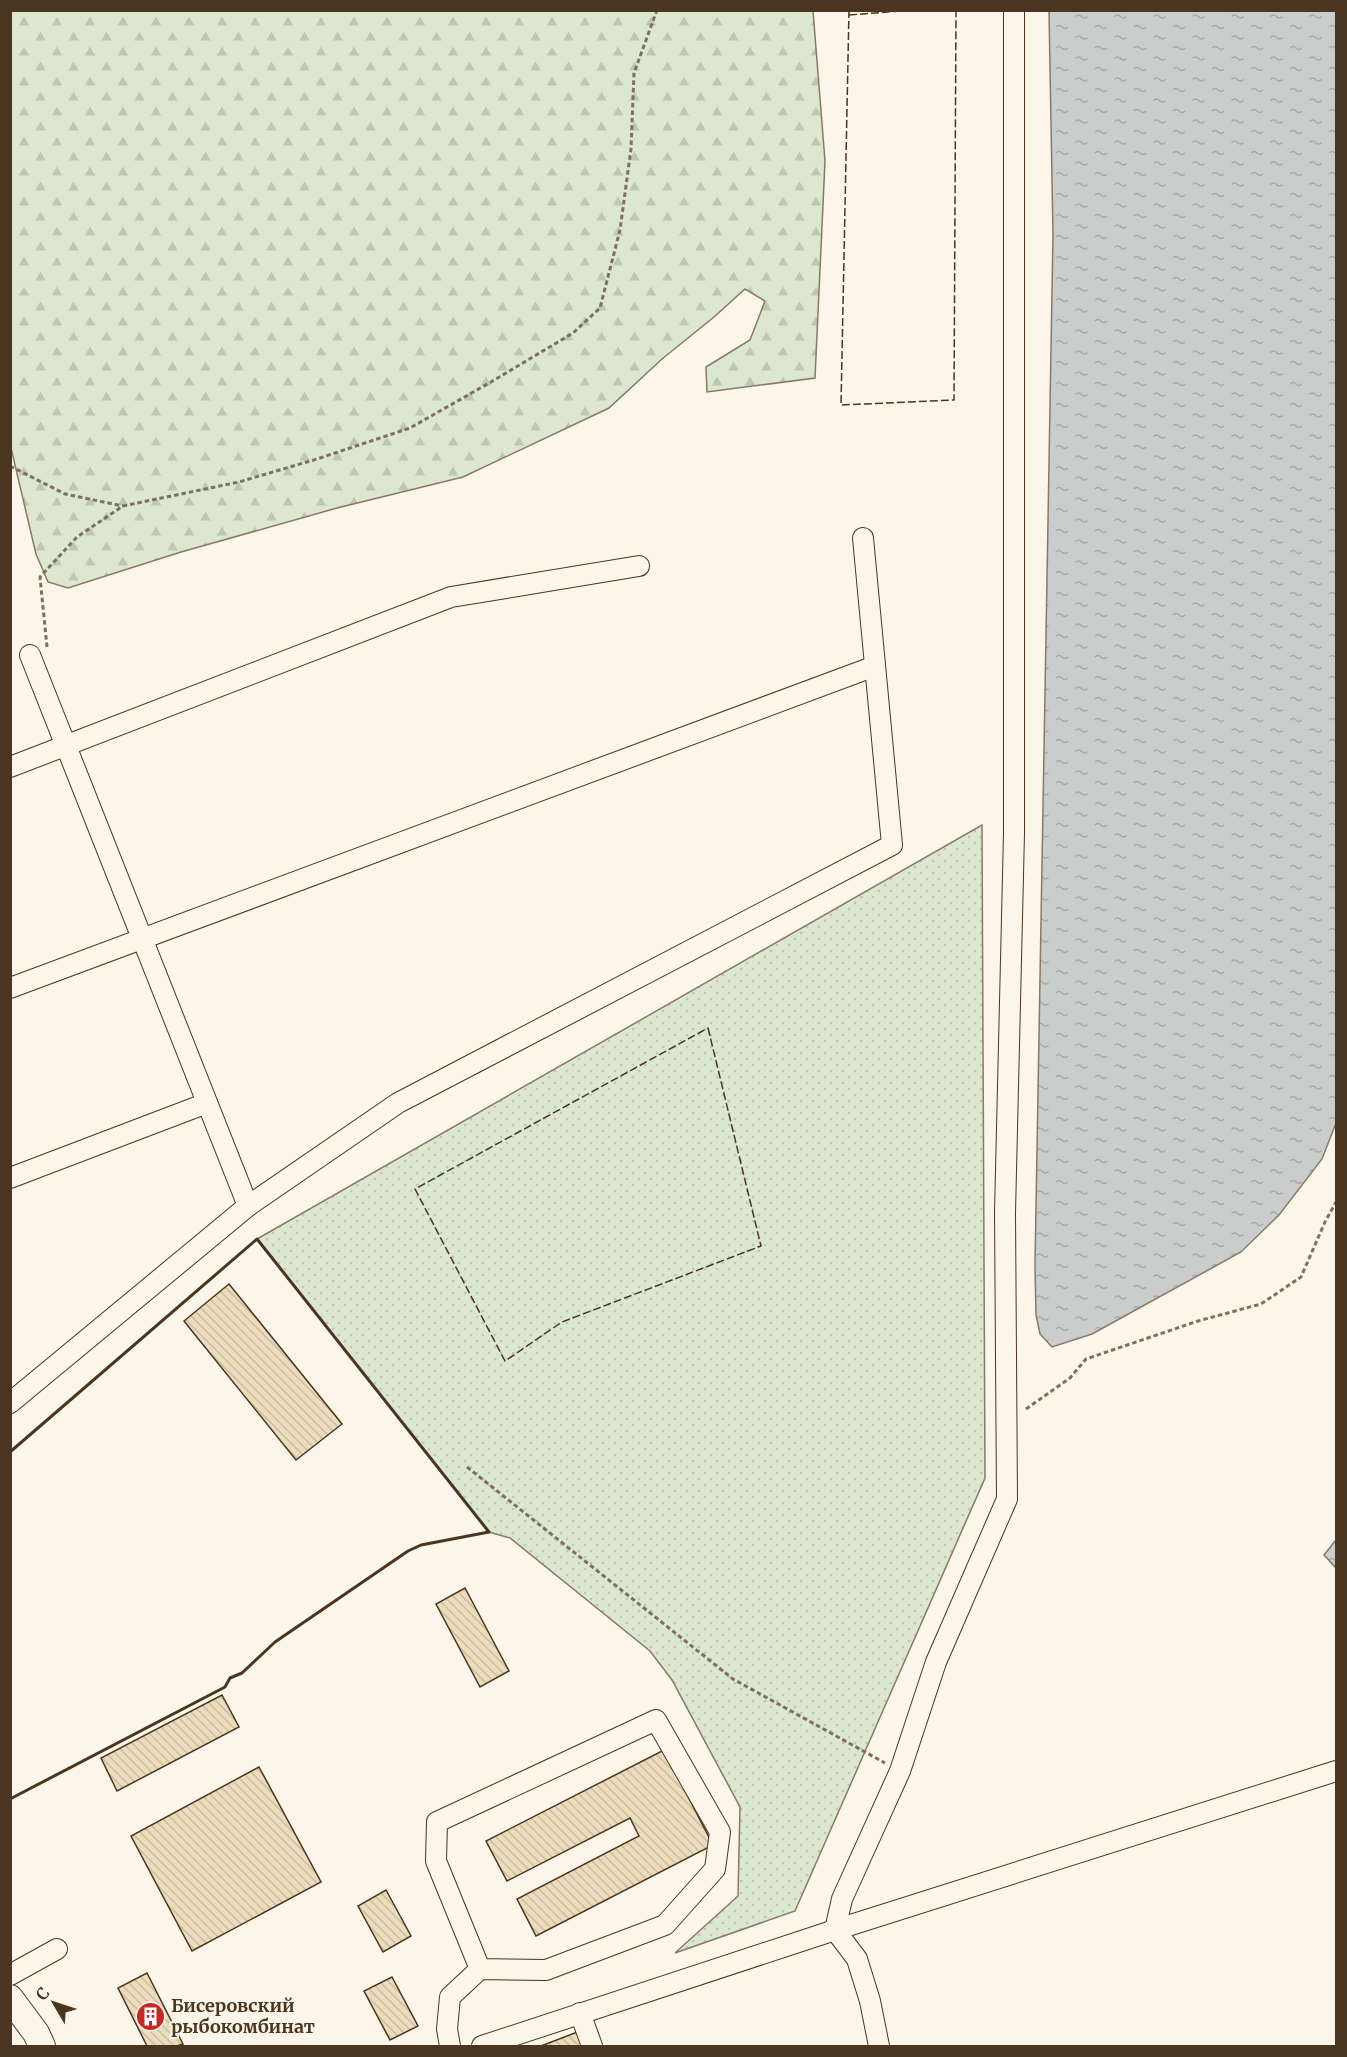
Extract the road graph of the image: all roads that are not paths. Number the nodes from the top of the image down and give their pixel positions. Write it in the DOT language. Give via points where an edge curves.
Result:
graph roads {
  1 [pos="1014,10"];
  2 [pos="863,538"];
  3 [pos="639,566"];
  4 [pos="39,652"];
  5 [pos="875,666"];
  6 [pos="66,745"];
  7 [pos="10,767"];
  8 [pos="142,939"];
  9 [pos="10,988"];
  10 [pos="207,1103"];
  11 [pos="10,1178"];
  12 [pos="248,1206"];
  13 [pos="10,1403"];
  14 [pos="1336,1771"];
  15 [pos="835,1930"];
  16 [pos="57,1949"];
  17 [pos="480,1969"];
  18 [pos="10,1975"];
  19 [pos="10,1998"];
  20 [pos="580,2013"];
  21 [pos="42,2046"];
  22 [pos="450,2046"];
  23 [pos="482,2046"];
  24 [pos="592,2046"];
  25 [pos="879,2046"];
  1 -- 15 [label="street" via="1014,833 1005,1213 1007,1499 936,1662 900,1771 842,1899"];
  2 -- 5 [label="street"];
  3 -- 6 [label="street" via="450,597"];
  4 -- 6 [label="street"];
  5 -- 8 [label="street"];
  5 -- 12 [label="street" via="892,844 398,1103"];
  6 -- 7 [label="street"];
  6 -- 8 [label="street"];
  8 -- 9 [label="street"];
  8 -- 10 [label="street"];
  10 -- 11 [label="street"];
  10 -- 12 [label="street"];
  12 -- 13 [label="street"];
  14 -- 15 [label="street"];
  15 -- 20 [label="street"];
  15 -- 25 [label="street" via="858,1959"];
  16 -- 18 [label="street"];
  17 -- 17 [label="street" via="546,1970 665,1925 715,1869 720,1833 656,1720 437,1822 436,1861"];
  17 -- 22 [label="street" via="450,1997"];
  19 -- 21 [label="main road"];
  20 -- 23 [label="street"];
  20 -- 24 [label="street"];
}
